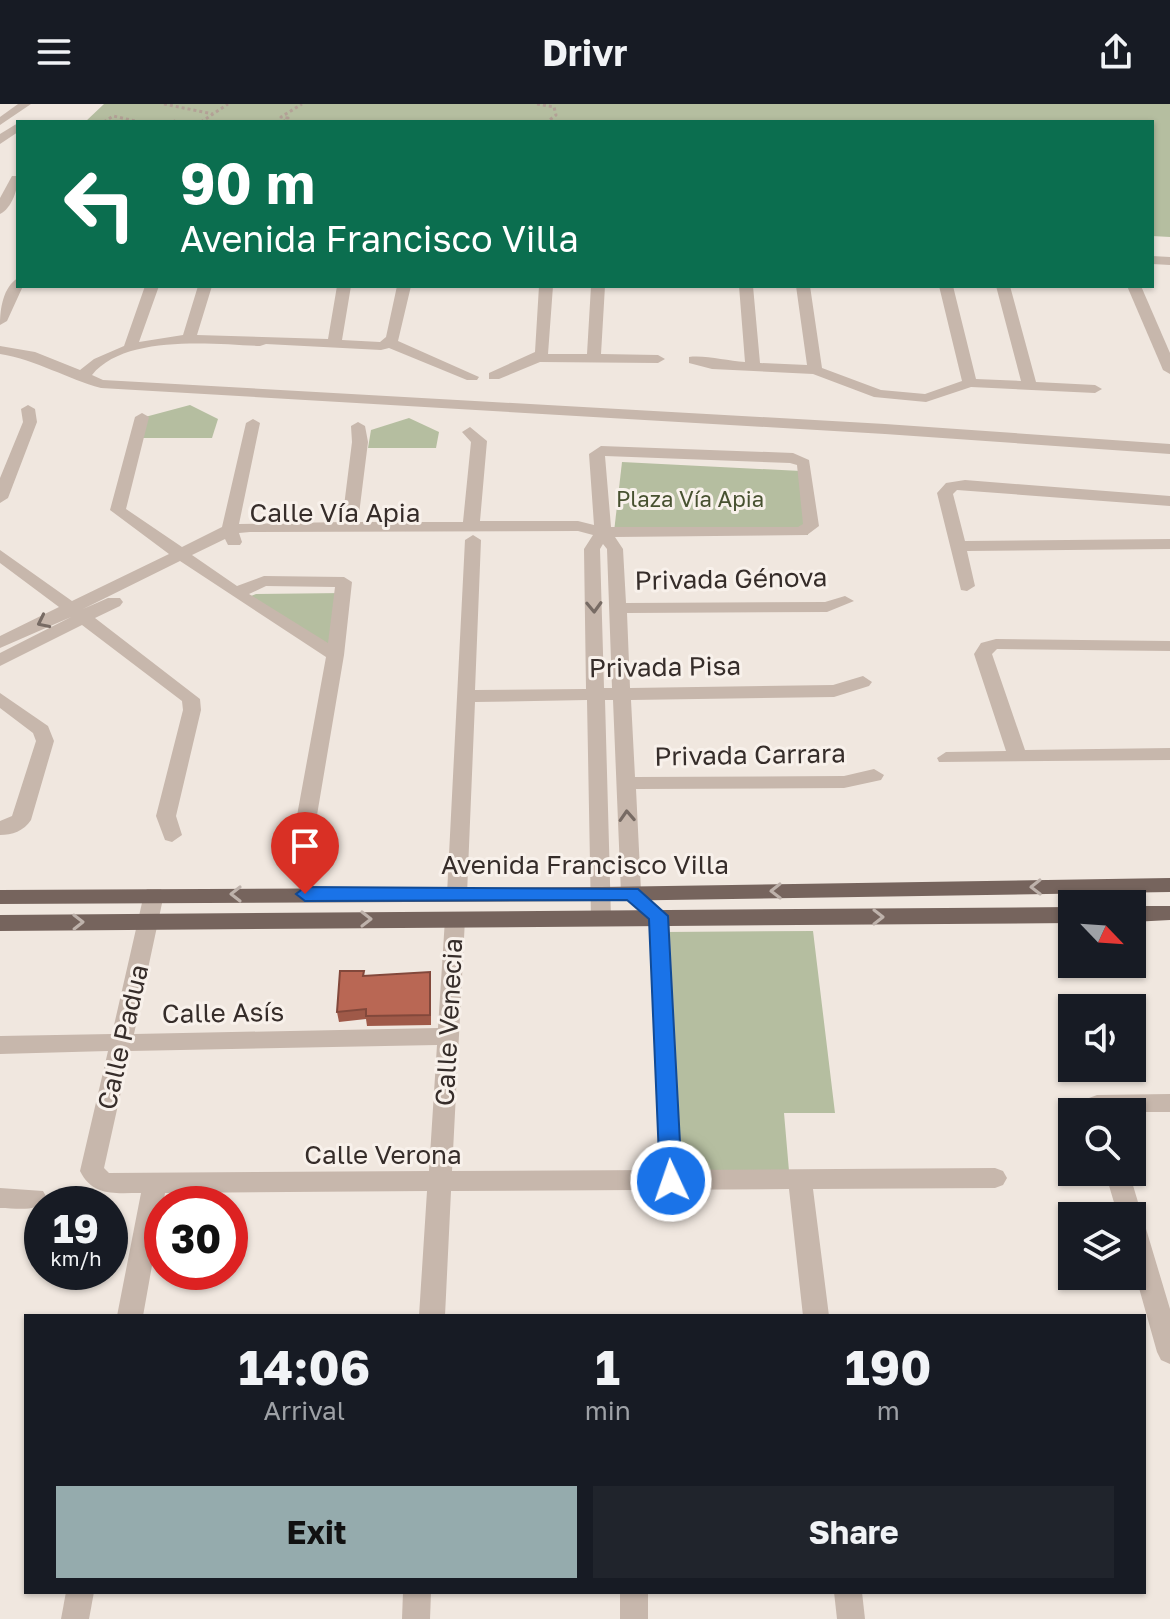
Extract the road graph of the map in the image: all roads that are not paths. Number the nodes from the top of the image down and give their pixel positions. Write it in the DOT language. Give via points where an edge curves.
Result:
graph roads {
  1 [pos="29,108"];
  2 [pos="0,122"];
  3 [pos="16,128"];
  4 [pos="0,140"];
  5 [pos="16,179"];
  6 [pos="7,205"];
  7 [pos="16,286"];
  8 [pos="151,288"];
  9 [pos="204,288"];
  10 [pos="344,288"];
  11 [pos="404,288"];
  12 [pos="546,288"];
  13 [pos="598,288"];
  14 [pos="746,288"];
  15 [pos="803,288"];
  16 [pos="946,288"];
  17 [pos="1004,288"];
  18 [pos="1135,288"];
  19 [pos="0,321"];
  20 [pos="189,338"];
  21 [pos="389,343"];
  22 [pos="334,344"];
  23 [pos="130,348"];
  24 [pos="0,350"];
  25 [pos="538,358"];
  26 [pos="594,359"];
  27 [pos="658,359"];
  28 [pos="694,360"];
  29 [pos="753,367"];
  30 [pos="815,370"];
  31 [pos="1170,370"];
  32 [pos="85,380"];
  33 [pos="970,383"];
  34 [pos="1030,386"];
  35 [pos="482,388"];
  36 [pos="1095,389"];
  37 [pos="926,398"];
  38 [pos="28,409"];
  39 [pos="884,411"];
  40 [pos="142,417"];
  41 [pos="253,423"];
  42 [pos="915,425"];
  43 [pos="358,426"];
  44 [pos="470,432"];
  45 [pos="1170,438"];
  46 [pos="1170,449"];
  47 [pos="1,491"];
  48 [pos="1170,501"];
  49 [pos="349,527"];
  50 [pos="603,532"];
  51 [pos="472,534"];
  52 [pos="232,536"];
  53 [pos="1170,544"];
  54 [pos="959,546"];
  55 [pos="0,555"];
  56 [pos="186,558"];
  57 [pos="967,586"];
  58 [pos="236,593"];
  59 [pos="845,601"];
  60 [pos="618,608"];
  61 [pos="79,612"];
  62 [pos="0,643"];
  63 [pos="1170,646"];
  64 [pos="335,655"];
  65 [pos="0,660"];
  66 [pos="863,682"];
  67 [pos="596,694"];
  68 [pos="622,694"];
  69 [pos="466,696"];
  70 [pos="0,699"];
  71 [pos="1170,754"];
  72 [pos="1018,757"];
  73 [pos="946,758"];
  74 [pos="874,775"];
  75 [pos="626,783"];
  76 [pos="0,828"];
  77 [pos="172,835"];
  78 [pos="317,845"];
  79 [pos="1170,885"];
  80 [pos="906,889"];
  81 [pos="154,894"];
  82 [pos="457,894"];
  83 [pos="602,894"];
  84 [pos="631,894"];
  85 [pos="0,897"];
  86 [pos="1170,913"];
  87 [pos="1146,914"];
  88 [pos="1058,915"];
  89 [pos="659,916"];
  90 [pos="913,917"];
  91 [pos="601,918"];
  92 [pos="455,919"];
  93 [pos="149,921"];
  94 [pos="0,923"];
  95 [pos="447,1036"];
  96 [pos="122,1043"];
  97 [pos="0,1045"];
  98 [pos="1170,1103"];
  99 [pos="1146,1105"];
  100 [pos="96,1178"];
  101 [pos="995,1178"];
  102 [pos="800,1180"];
  103 [pos="671,1181"];
  104 [pos="440,1183"];
  105 [pos="154,1185"];
  106 [pos="0,1198"];
  107 [pos="24,1198"];
  108 [pos="1146,1255"];
  109 [pos="1162,1293"];
  110 [pos="130,1314"];
  111 [pos="432,1314"];
  112 [pos="816,1314"];
  113 [pos="1170,1352"];
  114 [pos="80,1594"];
  115 [pos="417,1594"];
  116 [pos="634,1594"];
  117 [pos="848,1594"];
  118 [pos="75,1619"];
  119 [pos="416,1619"];
  120 [pos="634,1619"];
  121 [pos="851,1619"];
  1 -- 2 [label="street"];
  3 -- 4 [label="street"];
  5 -- 6 [label="street"];
  7 -- 19 [label="street"];
  8 -- 23 [label="street"];
  9 -- 20 [label="street"];
  10 -- 22 [label="street"];
  11 -- 21 [label="street"];
  12 -- 25 [label="street"];
  13 -- 26 [label="street"];
  14 -- 29 [label="street"];
  15 -- 30 [label="street"];
  16 -- 33 [label="street"];
  17 -- 34 [label="street"];
  18 -- 31 [label="street"];
  20 -- 22 [label="street"];
  20 -- 23 [label="street"];
  21 -- 22 [label="street"];
  21 -- 35 [label="street"];
  23 -- 32 [label="street" via="93,365"];
  24 -- 32 [label="street" via="30,355"];
  25 -- 26 [label="street"];
  25 -- 35 [label="street"];
  26 -- 27 [label="street"];
  28 -- 29 [label="street"];
  29 -- 30 [label="street"];
  30 -- 39 [label="street"];
  32 -- 35 [label="street" via="113,376"];
  33 -- 34 [label="street"];
  33 -- 37 [label="street"];
  34 -- 36 [label="street"];
  35 -- 39 [label="street"];
  37 -- 39 [label="street"];
  37 -- 42 [label="street" via="915,412"];
  38 -- 47 [label="street" via="30,422"];
  39 -- 42 [label="street"];
  40 -- 56 [label="street" via="118,510"];
  41 -- 52 [label="street"];
  42 -- 45 [label="street"];
  42 -- 46 [label="street"];
  43 -- 49 [label="street"];
  44 -- 51 [label="street" via="479,441"];
  48 -- 54 [label="street" via="957,485 945,493"];
  49 -- 51 [label="street, Calle Vía Apia"];
  49 -- 52 [label="street, Calle Vía Apia"];
  50 -- 50 [label="street, Calle Vía Apia" via="808,530 804,463 793,458 601,451 597,454"];
  50 -- 51 [label="street, Calle Vía Apia" via="575,539"];
  50 -- 60 [label="street" via="615,549"];
  50 -- 67 [label="street, one-way" via="592,549"];
  51 -- 52 [label="street, Calle Vía Apia"];
  51 -- 69 [label="street"];
  52 -- 56 [label="street, Calle Vía Apia"];
  53 -- 54 [label="street"];
  54 -- 57 [label="street"];
  55 -- 61 [label="street"];
  56 -- 58 [label="street"];
  56 -- 61 [label="street, Calle Vía Apia"];
  58 -- 64 [label="street"];
  58 -- 64 [label="street" via="264,581 344,582"];
  59 -- 60 [label="street, Privada Génova" via="827,607"];
  60 -- 68 [label="street"];
  61 -- 62 [label="street, Calle Vía Apia, one-way"];
  61 -- 65 [label="street, Calle Vía Apia"];
  61 -- 77 [label="street" via="191,699 166,816"];
  63 -- 72 [label="street" via="987,647 983,654"];
  64 -- 78 [label="street" via="306,821"];
  66 -- 68 [label="street, Privada Pisa" via="834,691"];
  67 -- 68 [label="street, Privada Pisa"];
  67 -- 69 [label="street, Privada Pisa"];
  67 -- 83 [label="street"];
  68 -- 75 [label="street"];
  69 -- 82 [label="street"];
  70 -- 76 [label="street" via="41,730 45,741 21,820"];
  71 -- 72 [label="street"];
  72 -- 73 [label="street"];
  74 -- 75 [label="street, Privada Carrara" via="844,782"];
  84 -- 75 [label="street, one-way"];
  79 -- 80 [label="main road, Avenida Francisco Villa, one-way"];
  80 -- 84 [label="main road, Avenida Francisco Villa, one-way"];
  80 -- 90 [label="main road"];
  82 -- 81 [label="main road, Avenida Francisco Villa, one-way"];
  81 -- 85 [label="main road, Avenida Francisco Villa"];
  81 -- 93 [label="street, Calle Padua"];
  82 -- 83 [label="main road, Avenida Francisco Villa"];
  83 -- 84 [label="main road, Avenida Francisco Villa"];
  83 -- 91 [label="street"];
  84 -- 89 [label="street"];
  86 -- 87 [label="main road"];
  88 -- 90 [label="main road, Avenida Francisco Villa"];
  89 -- 90 [label="main road, Avenida Francisco Villa, one-way"];
  89 -- 91 [label="main road, Avenida Francisco Villa"];
  89 -- 103 [label="street"];
  91 -- 92 [label="main road, Avenida Francisco Villa"];
  93 -- 92 [label="main road, Avenida Francisco Villa, one-way"];
  92 -- 95 [label="street, Calle Venecia"];
  94 -- 93 [label="main road, Avenida Francisco Villa, one-way"];
  93 -- 96 [label="street, Calle Padua"];
  95 -- 96 [label="street, Calle Asís"];
  95 -- 104 [label="street, Calle Venecia"];
  96 -- 97 [label="street, Calle Asís"];
  96 -- 100 [label="street, Calle Padua" via="92,1171"];
  98 -- 99 [label="street"];
  100 -- 105 [label="street, Calle Verona" via="103,1183"];
  101 -- 102 [label="street, Calle Verona"];
  102 -- 103 [label="street, Calle Verona"];
  102 -- 112 [label="street"];
  103 -- 104 [label="street, Calle Verona"];
  104 -- 105 [label="street, Calle Verona"];
  104 -- 111 [label="street, Calle Venecia"];
  105 -- 110 [label="street"];
  106 -- 107 [label="street"];
  108 -- 109 [label="street"];
  109 -- 113 [label="street"];
  114 -- 118 [label="street"];
  115 -- 119 [label="street"];
  116 -- 120 [label="street"];
  117 -- 121 [label="street"];
}
